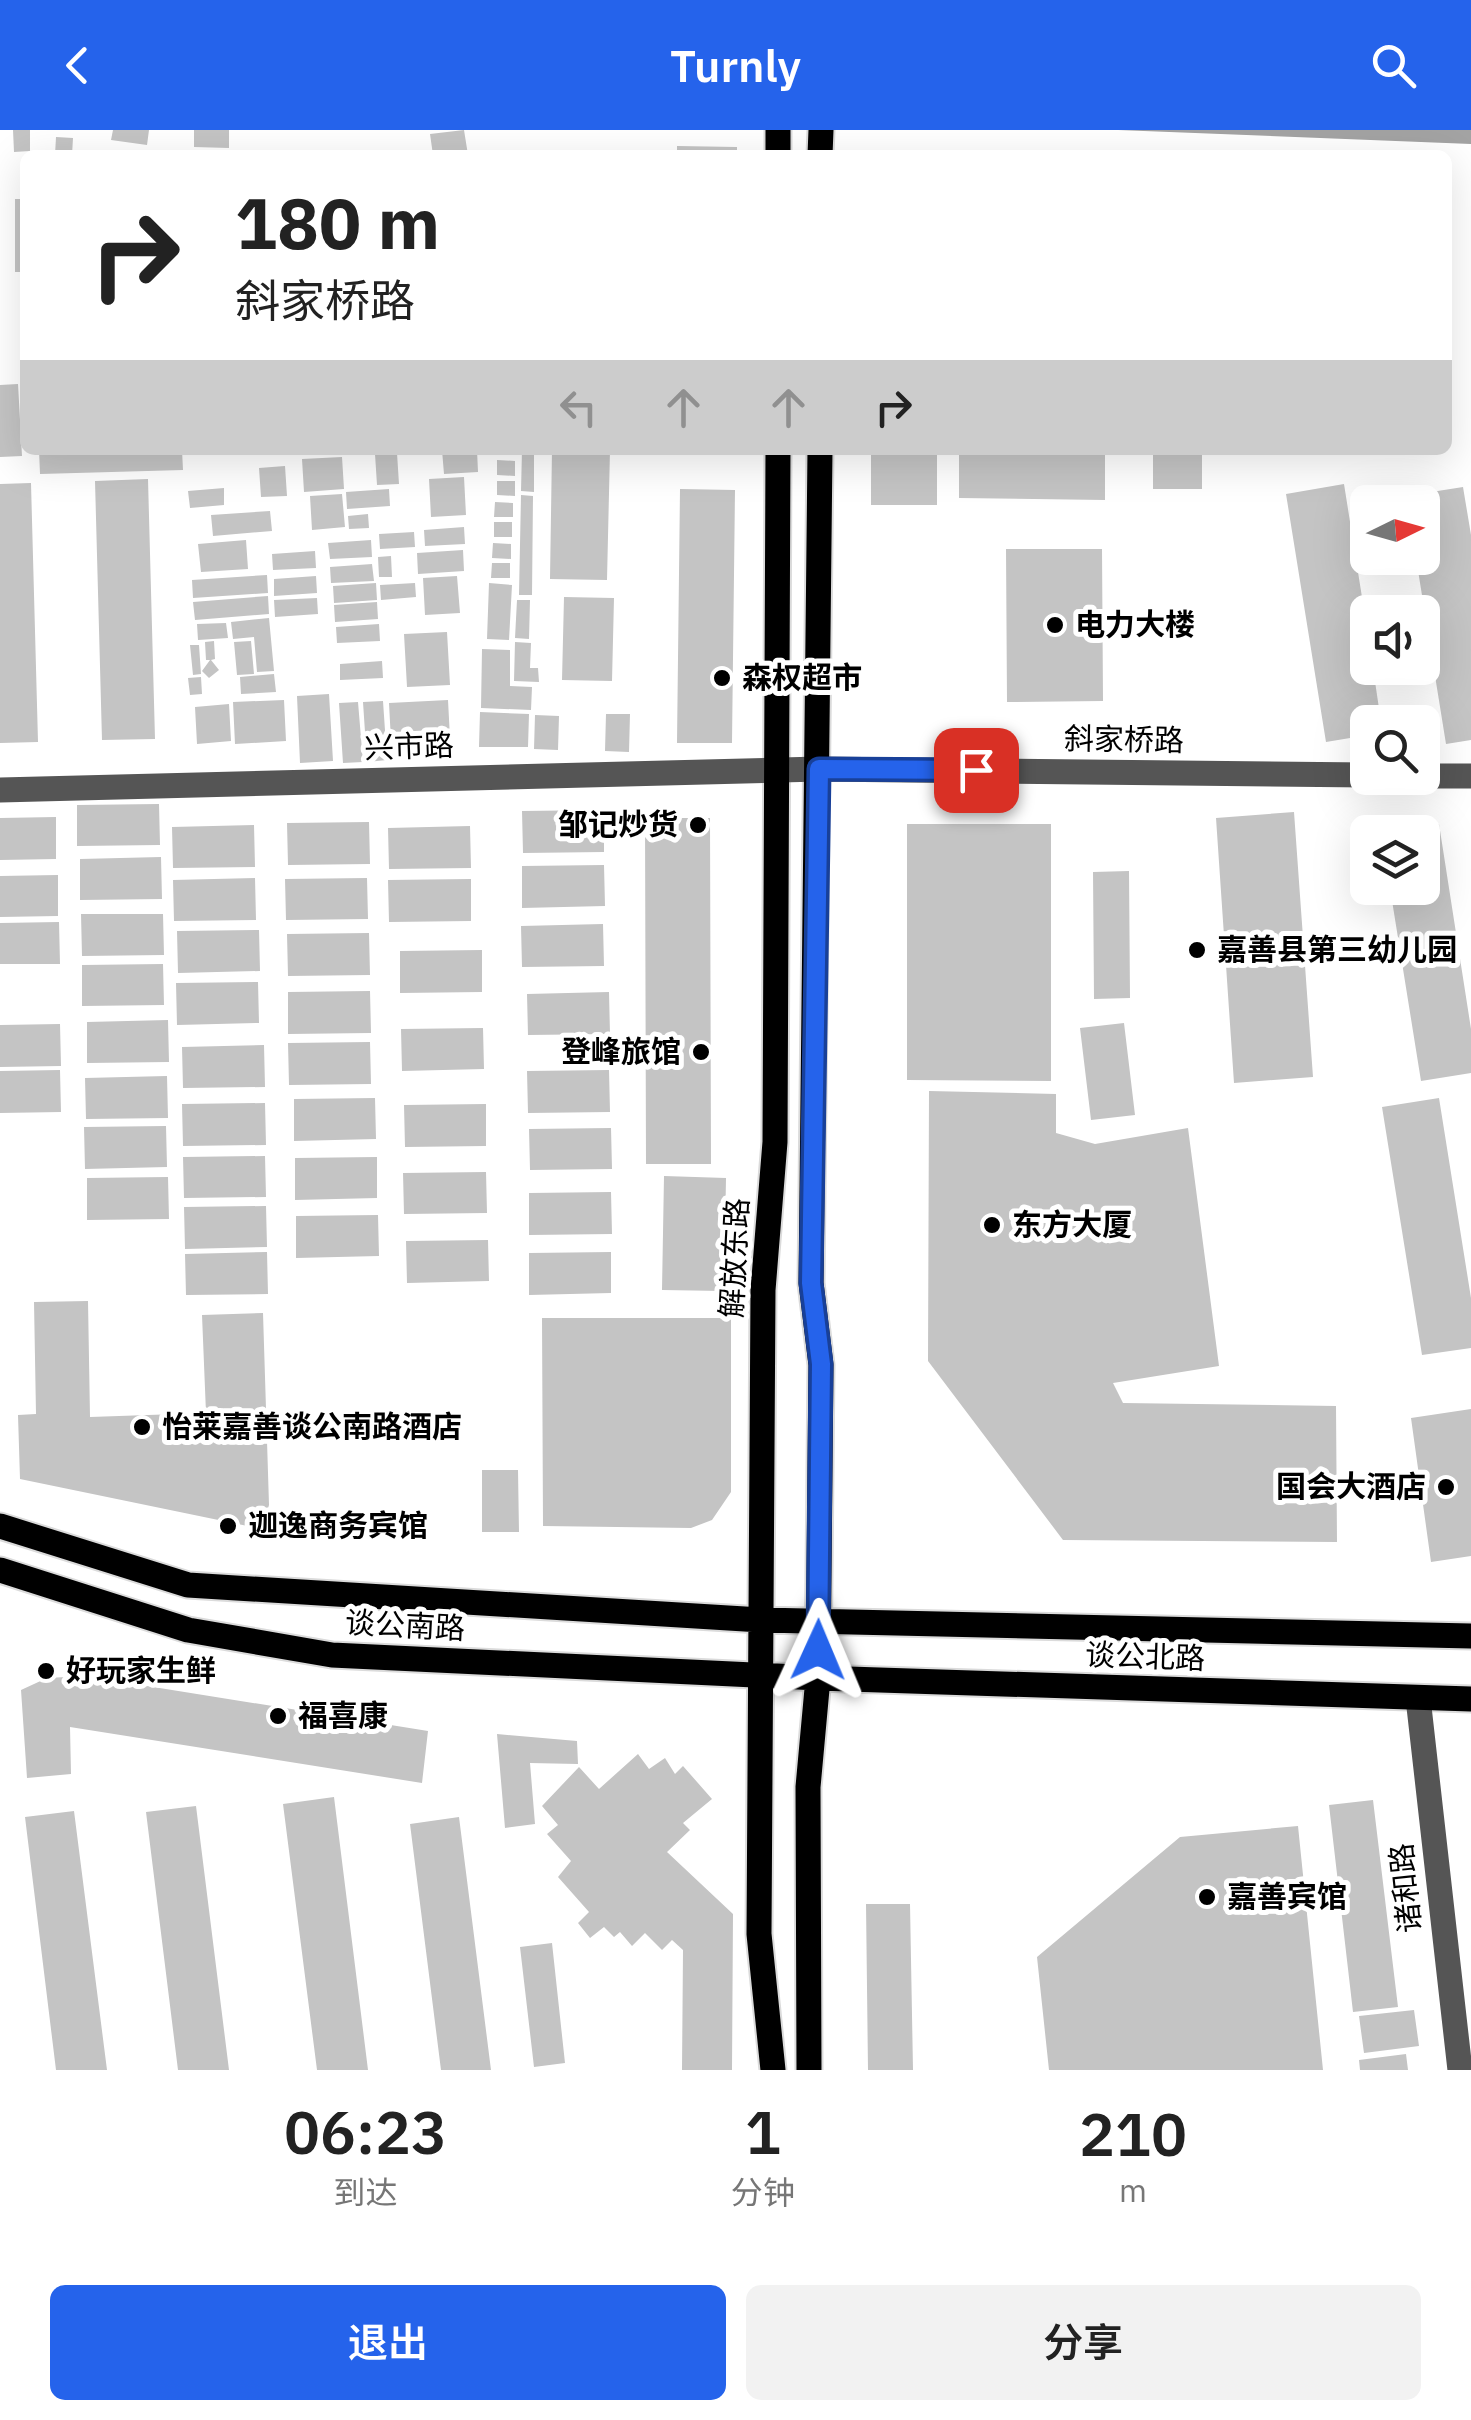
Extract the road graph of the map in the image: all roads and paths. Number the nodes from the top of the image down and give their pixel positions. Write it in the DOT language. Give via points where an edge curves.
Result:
graph roads {
  1 [pos="778,455"];
  2 [pos="820,455"];
  3 [pos="819,769"];
  4 [pos="778,770"];
  5 [pos="1350,775"];
  6 [pos="1440,776"];
  7 [pos="1471,776"];
  8 [pos="0,790"];
  9 [pos="0,1526"];
  10 [pos="0,1570"];
  11 [pos="760,1620"];
  12 [pos="819,1622"];
  13 [pos="1471,1636"];
  14 [pos="761,1676"];
  15 [pos="818,1678"];
  16 [pos="1418,1698"];
  17 [pos="1471,1699"];
  18 [pos="774,2070"];
  19 [pos="810,2070"];
  20 [pos="1460,2070"];
  1 -- 4 [label="main road, 解放东路"];
  2 -- 3 [label="main road"];
  3 -- 4 [label="street, 兴市路"];
  3 -- 5 [label="street, 斜家桥路"];
  3 -- 12 [label="main road" via="811,1283 821,1364"];
  4 -- 8 [label="street, 兴市路"];
  4 -- 11 [label="main road, 解放东路"];
  6 -- 7 [label="street"];
  9 -- 11 [label="main road, 谈公南路" via="188,1584"];
  10 -- 14 [label="main road, 谈公南路" via="188,1630 332,1656"];
  11 -- 12 [label="main road, 谈公南路"];
  11 -- 14 [label="main road, 解放东路"];
  12 -- 13 [label="main road, 谈公北路"];
  12 -- 15 [label="main road"];
  14 -- 15 [label="main road, 谈公南路"];
  14 -- 18 [label="main road, 解放东路" via="759,1934"];
  15 -- 16 [label="main road, 谈公北路"];
  15 -- 19 [label="main road" via="808,1788"];
  16 -- 17 [label="main road, 谈公北路"];
  16 -- 20 [label="street, 诸和路"];
}
